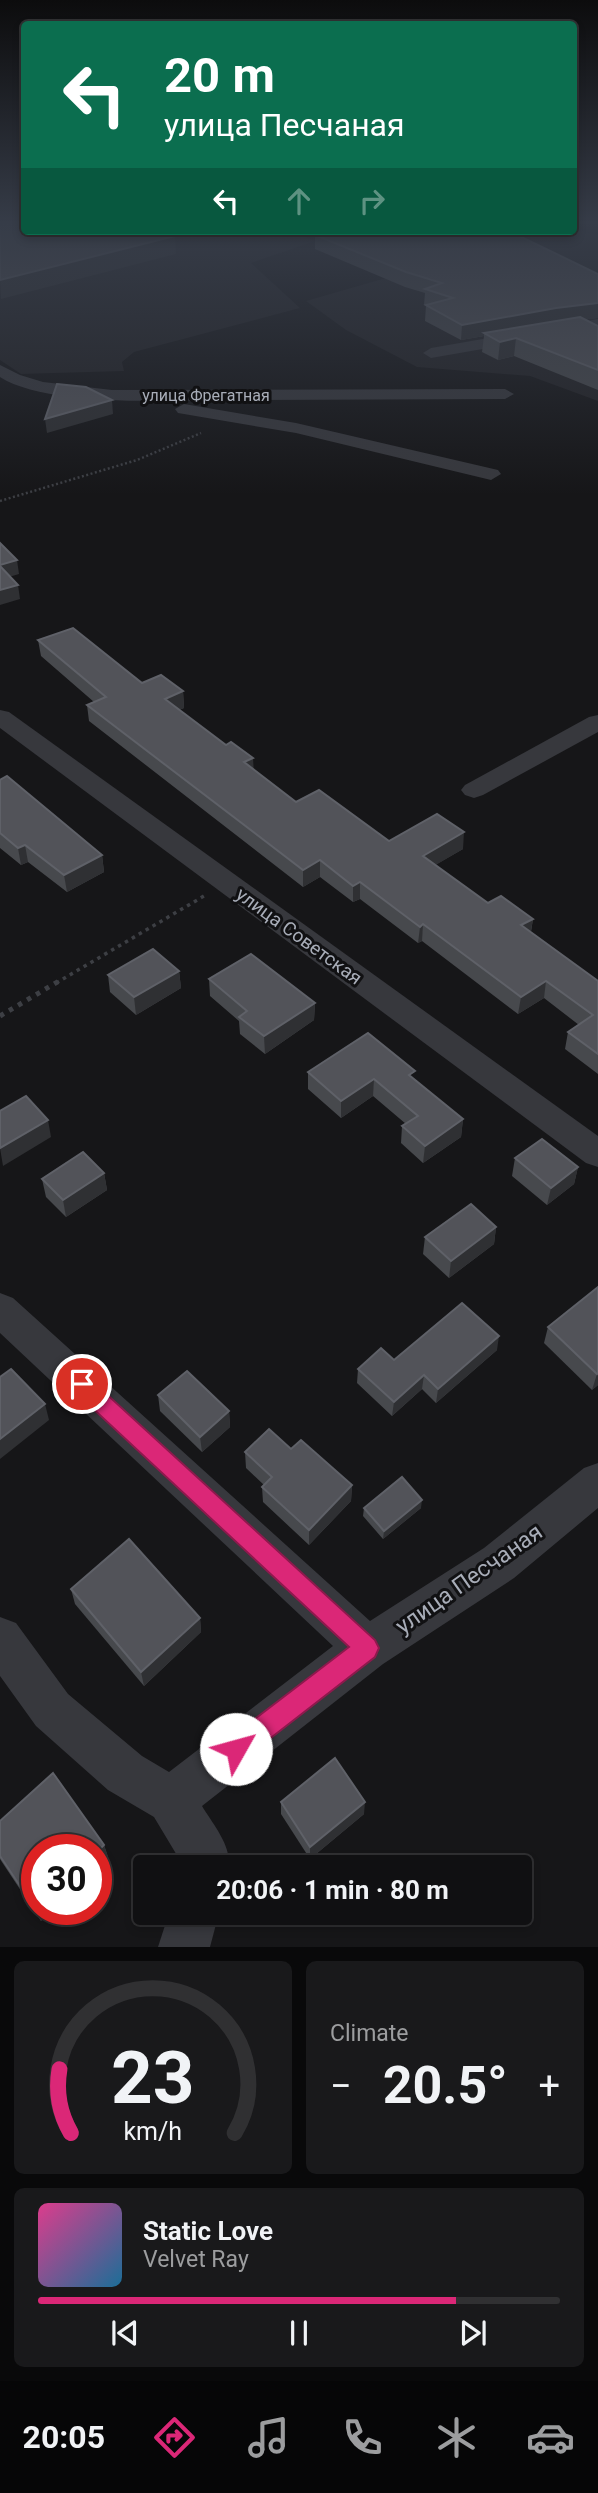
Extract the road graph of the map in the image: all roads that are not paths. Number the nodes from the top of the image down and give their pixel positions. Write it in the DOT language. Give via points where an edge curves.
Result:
graph roads {
  1 [pos="598,324"];
  2 [pos="431,353"];
  3 [pos="0,370"];
  4 [pos="505,394"];
  5 [pos="112,396"];
  6 [pos="491,474"];
  7 [pos="0,717"];
  8 [pos="598,722"];
  9 [pos="474,790"];
  10 [pos="598,1154"];
  11 [pos="0,1309"];
  12 [pos="598,1482"];
  13 [pos="0,1639"];
  14 [pos="367,1648"];
  15 [pos="171,1800"];
  16 [pos="204,1855"];
  17 [pos="192,1925"];
  18 [pos="183,1947"];
  1 -- 2 [label="street"];
  3 -- 5 [label="street, улица Фрегатная" via="42,387"];
  4 -- 5 [label="street, улица Фрегатная"];
  5 -- 6 [label="street" via="296,428"];
  7 -- 10 [label="street, улица Советская"];
  8 -- 9 [label="street"];
  11 -- 14 [label="street"];
  12 -- 14 [label="street, улица Песчаная" via="499,1563"];
  13 -- 15 [label="street" via="52,1710 124,1773"];
  14 -- 15 [label="street, улица Песчаная"];
  15 -- 16 [label="street"];
  17 -- 18 [label="street"];
}
